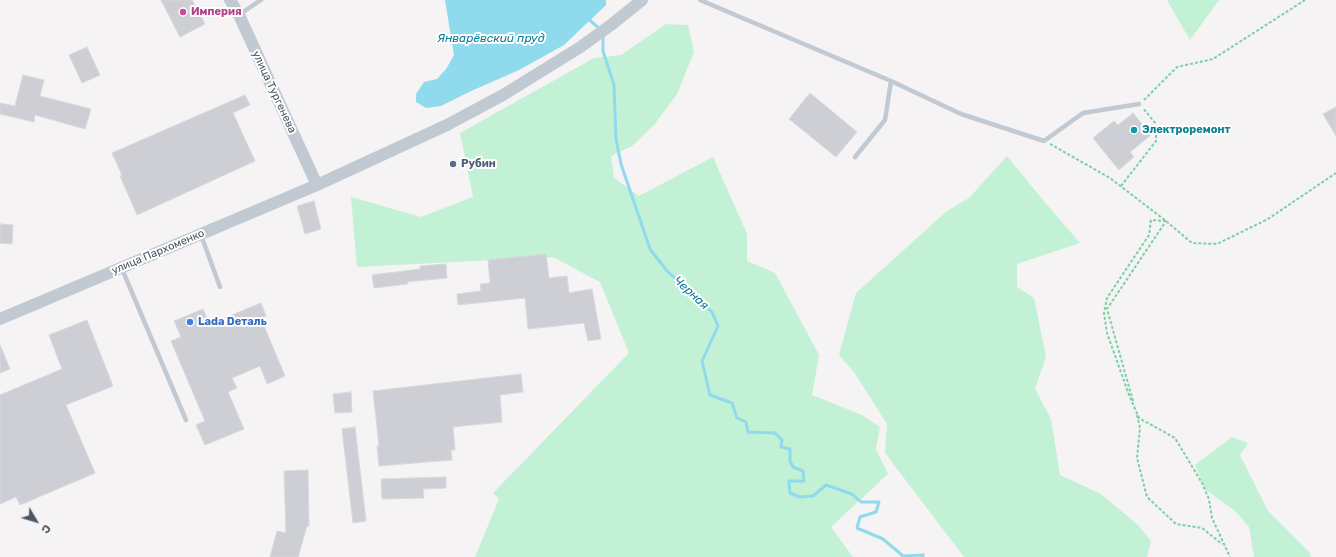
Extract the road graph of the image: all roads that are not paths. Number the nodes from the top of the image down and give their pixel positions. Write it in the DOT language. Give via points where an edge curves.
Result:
graph roads {
  1 [pos="230,0"];
  2 [pos="261,0"];
  3 [pos="642,0"];
  4 [pos="700,0"];
  5 [pos="239,15"];
  6 [pos="891,81"];
  7 [pos="1139,104"];
  8 [pos="855,157"];
  9 [pos="317,184"];
  10 [pos="200,234"];
  11 [pos="122,267"];
  12 [pos="220,287"];
  13 [pos="0,319"];
  14 [pos="186,420"];
  1 -- 5 [label="street, улица Тургенева"];
  2 -- 5 [label="lane"];
  3 -- 9 [label="street, улица Пархоменко" via="579,48 503,95 447,125"];
  4 -- 6 [label="lane"];
  5 -- 9 [label="street, улица Тургенева"];
  6 -- 7 [label="lane" via="961,114 1044,141 1083,113"];
  6 -- 8 [label="lane" via="885,120"];
  9 -- 10 [label="street, улица Пархоменко"];
  10 -- 11 [label="street, улица Пархоменко"];
  10 -- 12 [label="lane"];
  11 -- 13 [label="street, улица Пархоменко"];
  11 -- 14 [label="lane"];
}
